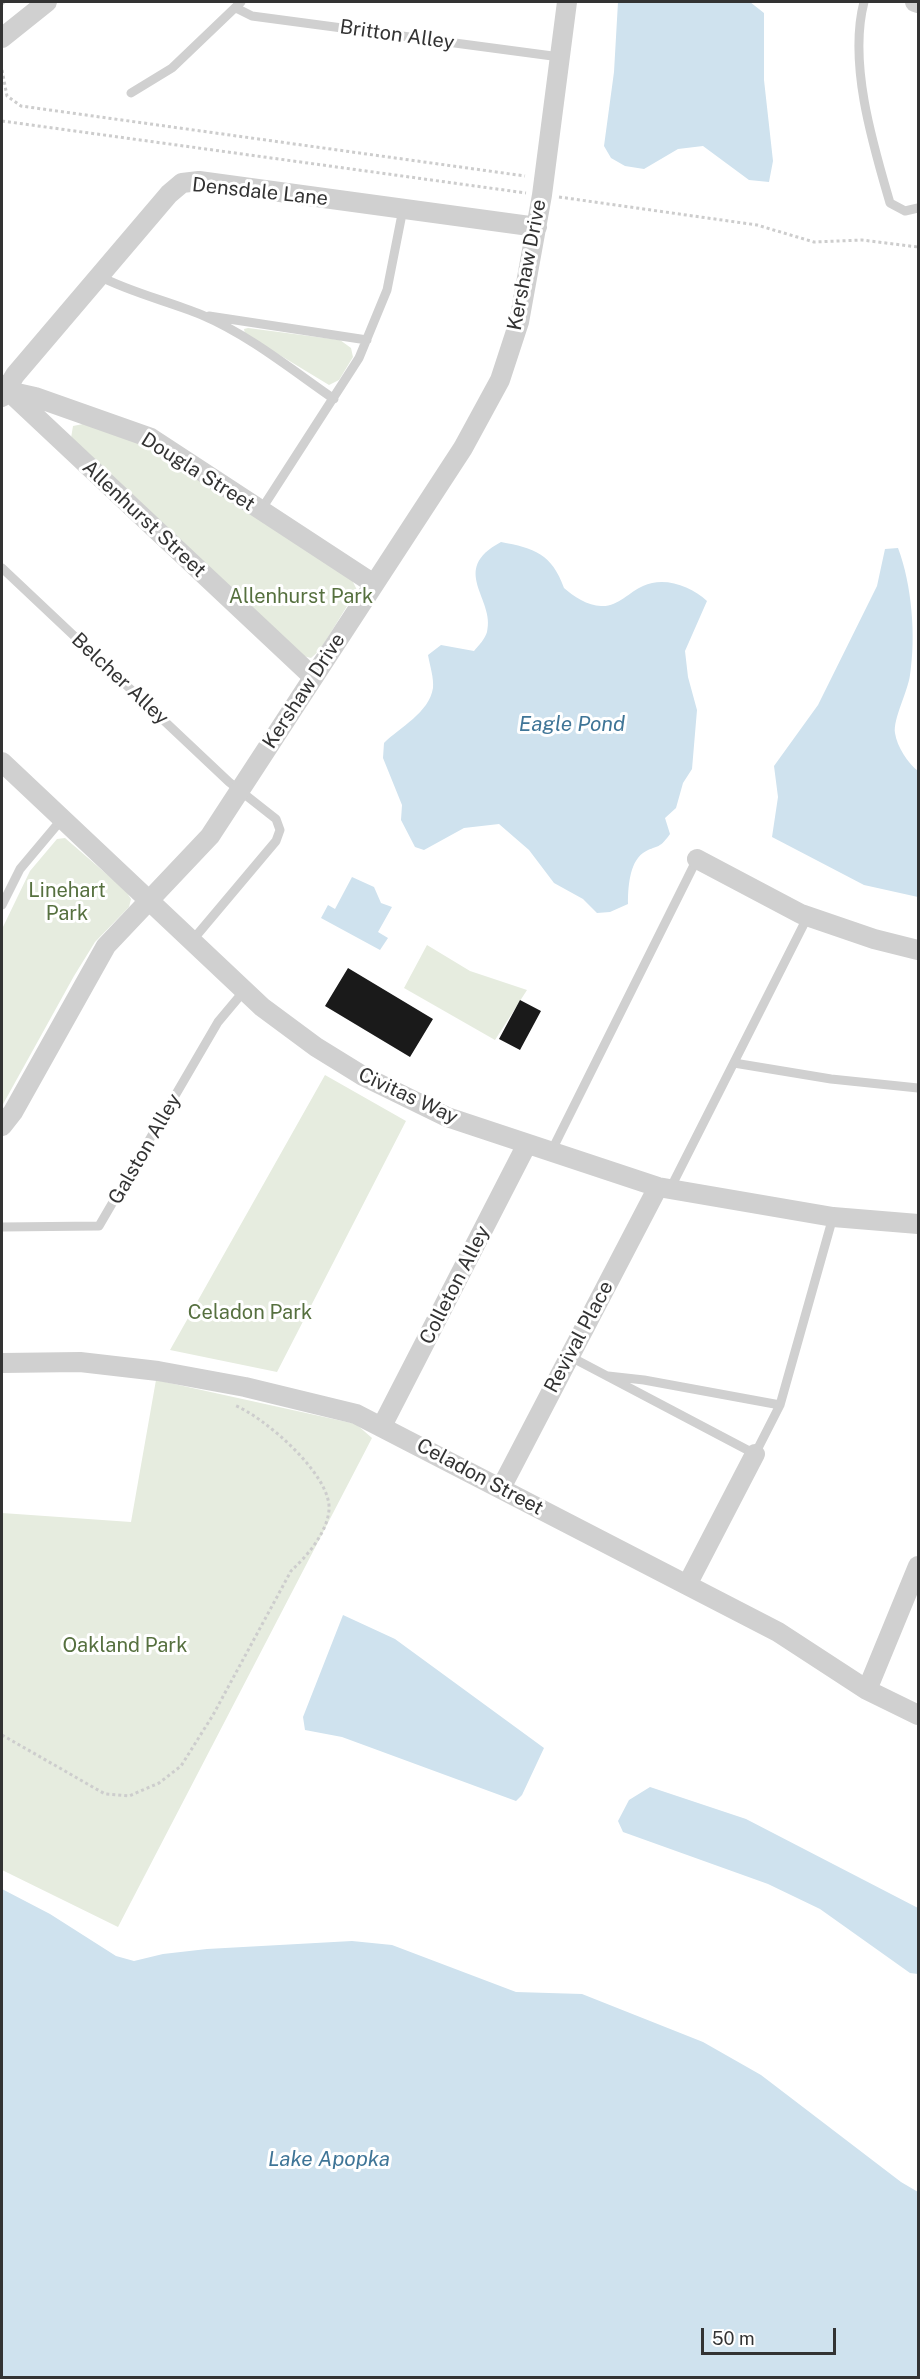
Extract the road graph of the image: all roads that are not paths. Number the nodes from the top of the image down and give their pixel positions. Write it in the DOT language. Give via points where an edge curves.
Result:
graph roads {
  1 [pos="47,2"];
  2 [pos="567,2"];
  3 [pos="864,2"];
  4 [pos="238,5"];
  5 [pos="2,38"];
  6 [pos="560,57"];
  7 [pos="131,93"];
  8 [pos="918,208"];
  9 [pos="403,209"];
  10 [pos="537,227"];
  11 [pos="99,276"];
  12 [pos="202,315"];
  13 [pos="367,340"];
  14 [pos="4,391"];
  15 [pos="334,399"];
  16 [pos="261,510"];
  17 [pos="2,568"];
  18 [pos="374,584"];
  19 [pos="313,677"];
  20 [pos="2,762"];
  21 [pos="240,790"];
  22 [pos="62,819"];
  23 [pos="697,859"];
  24 [pos="147,901"];
  25 [pos="2,904"];
  26 [pos="808,916"];
  27 [pos="191,942"];
  28 [pos="918,950"];
  29 [pos="244,991"];
  30 [pos="734,1063"];
  31 [pos="918,1088"];
  32 [pos="2,1126"];
  33 [pos="527,1144"];
  34 [pos="551,1152"];
  35 [pos="664,1188"];
  36 [pos="833,1217"];
  37 [pos="918,1224"];
  38 [pos="2,1227"];
  39 [pos="569,1356"];
  40 [pos="2,1363"];
  41 [pos="606,1376"];
  42 [pos="780,1405"];
  43 [pos="382,1426"];
  44 [pos="755,1454"];
  45 [pos="501,1488"];
  46 [pos="918,1566"];
  47 [pos="687,1585"];
  48 [pos="867,1690"];
  49 [pos="918,1716"];
  1 -- 5 [label="street"];
  2 -- 6 [label="street, Kershaw Drive"];
  3 -- 8 [label="lane" via="860,38 869,133 890,204 905,211"];
  4 -- 6 [label="lane, Britton Alley" via="252,16"];
  4 -- 7 [label="lane" via="172,68"];
  6 -- 10 [label="street, Kershaw Drive"];
  9 -- 10 [label="street, Densdale Lane"];
  9 -- 11 [label="street, Densdale Lane" via="199,181 182,183"];
  9 -- 13 [label="lane" via="387,290"];
  10 -- 18 [label="street, Kershaw Drive" via="519,322 500,380 463,448"];
  11 -- 12 [label="lane"];
  11 -- 14 [label="street, Densdale Lane"];
  12 -- 13 [label="lane"];
  12 -- 15 [label="lane"];
  13 -- 15 [label="lane"];
  14 -- 16 [label="street, Dougla Street" via="35,397 151,438"];
  14 -- 19 [label="street, Allenhurst Street"];
  15 -- 16 [label="lane"];
  16 -- 18 [label="street, Dougla Street"];
  17 -- 21 [label="lane, Belcher Alley"];
  18 -- 19 [label="street, Kershaw Drive"];
  19 -- 21 [label="street, Kershaw Drive"];
  20 -- 22 [label="street, Civitas Way"];
  21 -- 24 [label="street, Kershaw Drive" via="210,836"];
  21 -- 27 [label="lane, Belcher Alley" via="276,819 280,830 276,841"];
  22 -- 24 [label="street, Civitas Way"];
  22 -- 25 [label="lane" via="20,869"];
  23 -- 26 [label="street"];
  23 -- 34 [label="lane"];
  24 -- 27 [label="street, Civitas Way"];
  24 -- 32 [label="street, Kershaw Drive" via="106,946"];
  26 -- 28 [label="street"];
  26 -- 30 [label="lane"];
  27 -- 29 [label="street, Civitas Way"];
  29 -- 33 [label="street, Civitas Way" via="316,1047 363,1076 447,1117"];
  29 -- 38 [label="lane, Galston Alley" via="218,1022 99,1226"];
  30 -- 31 [label="lane"];
  30 -- 35 [label="lane"];
  33 -- 34 [label="street, Civitas Way"];
  33 -- 43 [label="street, Colleton Alley"];
  34 -- 35 [label="street, Civitas Way"];
  35 -- 36 [label="street, Civitas Way"];
  35 -- 39 [label="street, Revival Place"];
  36 -- 37 [label="street, Civitas Way"];
  36 -- 42 [label="lane"];
  39 -- 41 [label="lane"];
  39 -- 45 [label="street, Revival Place"];
  40 -- 43 [label="street, Celadon Street" via="80,1362 159,1371 310,1401"];
  41 -- 42 [label="lane"];
  41 -- 44 [label="lane"];
  42 -- 44 [label="lane"];
  43 -- 45 [label="street, Celadon Street"];
  44 -- 47 [label="street"];
  45 -- 47 [label="street, Celadon Street"];
  46 -- 48 [label="street"];
  47 -- 48 [label="street, Celadon Street" via="778,1632"];
  48 -- 49 [label="street, Celadon Street"];
}
